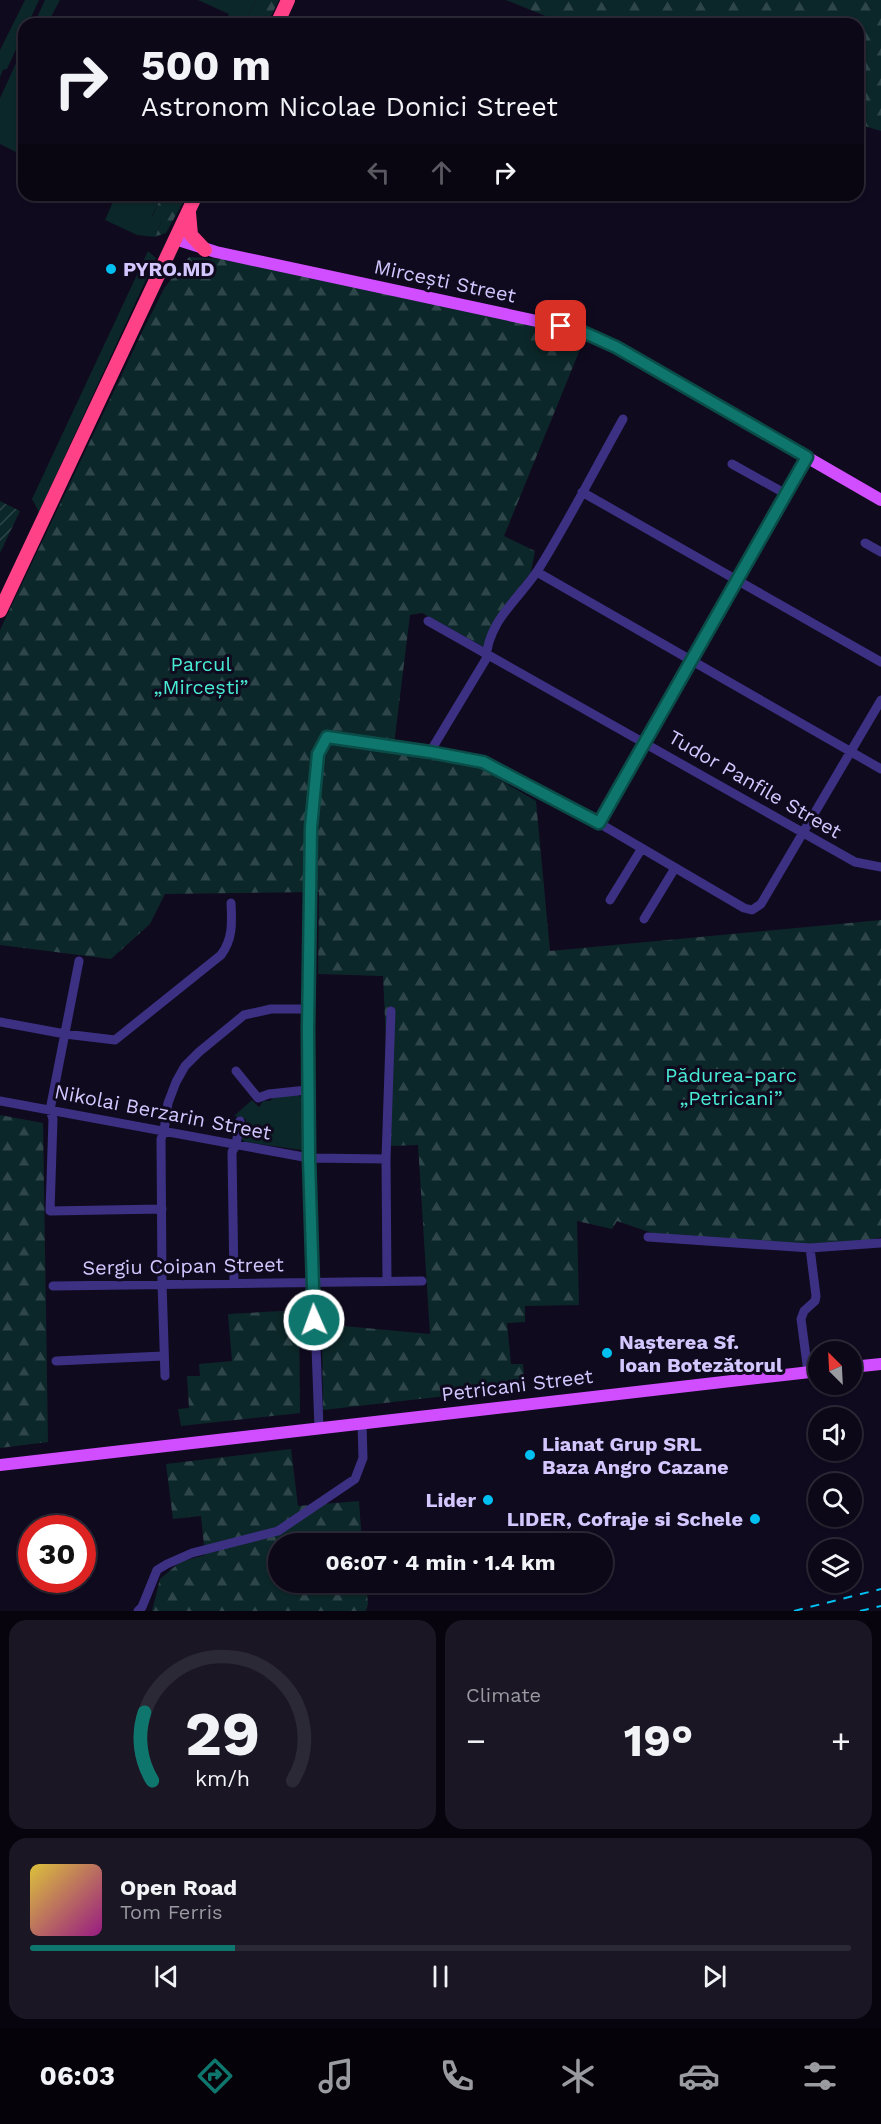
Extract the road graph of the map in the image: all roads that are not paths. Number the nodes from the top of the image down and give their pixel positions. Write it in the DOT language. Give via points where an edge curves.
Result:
graph roads {
  1 [pos="288,0"];
  2 [pos="280,18"];
  3 [pos="193,201"];
  4 [pos="189,209"];
  5 [pos="175,239"];
  6 [pos="205,250"];
  7 [pos="623,419"];
  8 [pos="807,457"];
  9 [pos="732,464"];
  10 [pos="582,492"];
  11 [pos="786,494"];
  12 [pos="881,500"];
  13 [pos="865,543"];
  14 [pos="881,552"];
  15 [pos="537,572"];
  16 [pos="736,580"];
  17 [pos="0,610"];
  18 [pos="428,621"];
  19 [pos="486,654"];
  20 [pos="691,662"];
  21 [pos="881,663"];
  22 [pos="881,700"];
  23 [pos="645,742"];
  24 [pos="430,752"];
  25 [pos="850,753"];
  26 [pos="881,769"];
  27 [pos="599,823"];
  28 [pos="803,833"];
  29 [pos="642,848"];
  30 [pos="880,864"];
  31 [pos="675,868"];
  32 [pos="610,900"];
  33 [pos="231,903"];
  34 [pos="644,919"];
  35 [pos="79,961"];
  36 [pos="308,1009"];
  37 [pos="391,1011"];
  38 [pos="0,1022"];
  39 [pos="65,1034"];
  40 [pos="236,1071"];
  41 [pos="307,1090"];
  42 [pos="0,1101"];
  43 [pos="50,1110"];
  44 [pos="240,1121"];
  45 [pos="164,1131"];
  46 [pos="236,1144"];
  47 [pos="309,1158"];
  48 [pos="386,1160"];
  49 [pos="162,1209"];
  50 [pos="648,1237"];
  51 [pos="881,1243"];
  52 [pos="810,1248"];
  53 [pos="387,1281"];
  54 [pos="422,1281"];
  55 [pos="234,1282"];
  56 [pos="313,1282"];
  57 [pos="162,1283"];
  58 [pos="53,1286"];
  59 [pos="808,1348"];
  60 [pos="164,1356"];
  61 [pos="56,1361"];
  62 [pos="881,1364"];
  63 [pos="862,1366"];
  64 [pos="808,1373"];
  65 [pos="165,1376"];
  66 [pos="362,1423"];
  67 [pos="319,1428"];
  68 [pos="0,1465"];
  69 [pos="138,1611"];
  1 -- 2 [label="highway"];
  3 -- 4 [label="highway"];
  4 -- 5 [label="highway"];
  4 -- 6 [label="highway" via="191,235"];
  5 -- 6 [label="main road, Mircești Street"];
  5 -- 17 [label="highway"];
  6 -- 8 [label="main road, Mircești Street" via="573,329 616,347"];
  7 -- 10 [label="street"];
  8 -- 11 [label="street"];
  8 -- 12 [label="main road, Mircești Street"];
  9 -- 11 [label="street"];
  10 -- 15 [label="street"];
  10 -- 16 [label="street"];
  11 -- 16 [label="street"];
  13 -- 14 [label="street"];
  15 -- 19 [label="street" via="503,613"];
  15 -- 20 [label="street"];
  16 -- 20 [label="street"];
  16 -- 21 [label="street"];
  18 -- 19 [label="street, Tudor Panfile Street"];
  19 -- 23 [label="street, Tudor Panfile Street"];
  19 -- 24 [label="street"];
  20 -- 23 [label="street"];
  20 -- 25 [label="street"];
  22 -- 25 [label="street"];
  23 -- 27 [label="street"];
  23 -- 28 [label="street, Tudor Panfile Street"];
  24 -- 27 [label="street" via="483,762"];
  24 -- 36 [label="street" via="327,737 318,754 311,827"];
  25 -- 26 [label="street"];
  25 -- 28 [label="street"];
  27 -- 29 [label="street"];
  28 -- 30 [label="street, Tudor Panfile Street" via="855,862"];
  28 -- 31 [label="street" via="761,904 752,910"];
  29 -- 31 [label="street"];
  29 -- 32 [label="street"];
  31 -- 34 [label="street"];
  33 -- 39 [label="street" via="228,946 115,1040"];
  35 -- 39 [label="street"];
  36 -- 41 [label="street"];
  36 -- 45 [label="street" via="271,1009 244,1015 199,1052 185,1066 173,1088"];
  37 -- 48 [label="street"];
  38 -- 39 [label="street"];
  39 -- 43 [label="street"];
  40 -- 41 [label="street" via="258,1098"];
  41 -- 47 [label="street"];
  42 -- 43 [label="street, Nikolai Berzarin Street"];
  43 -- 45 [label="street, Nikolai Berzarin Street"];
  43 -- 49 [label="street" via="50,1211"];
  44 -- 46 [label="street"];
  45 -- 46 [label="street, Nikolai Berzarin Street"];
  45 -- 49 [label="street"];
  46 -- 47 [label="street, Nikolai Berzarin Street"];
  46 -- 55 [label="street" via="232,1152"];
  47 -- 48 [label="street, Nikolai Berzarin Street"];
  47 -- 56 [label="street"];
  48 -- 53 [label="street"];
  49 -- 57 [label="street"];
  50 -- 52 [label="street"];
  51 -- 52 [label="street"];
  52 -- 59 [label="street" via="816,1296 801,1319"];
  53 -- 54 [label="street, Sergiu Coipan Street"];
  53 -- 56 [label="street, Sergiu Coipan Street"];
  55 -- 56 [label="street, Sergiu Coipan Street"];
  55 -- 57 [label="street, Sergiu Coipan Street"];
  56 -- 67 [label="street"];
  57 -- 58 [label="street, Sergiu Coipan Street"];
  57 -- 60 [label="street"];
  60 -- 61 [label="street"];
  60 -- 65 [label="street"];
  62 -- 63 [label="main road"];
  64 -- 66 [label="main road, Petricani Street"];
  66 -- 67 [label="main road, Petricani Street"];
  66 -- 69 [label="street" via="363,1458 355,1479 278,1531 192,1553 157,1570"];
  67 -- 68 [label="main road, Petricani Street"];
}
